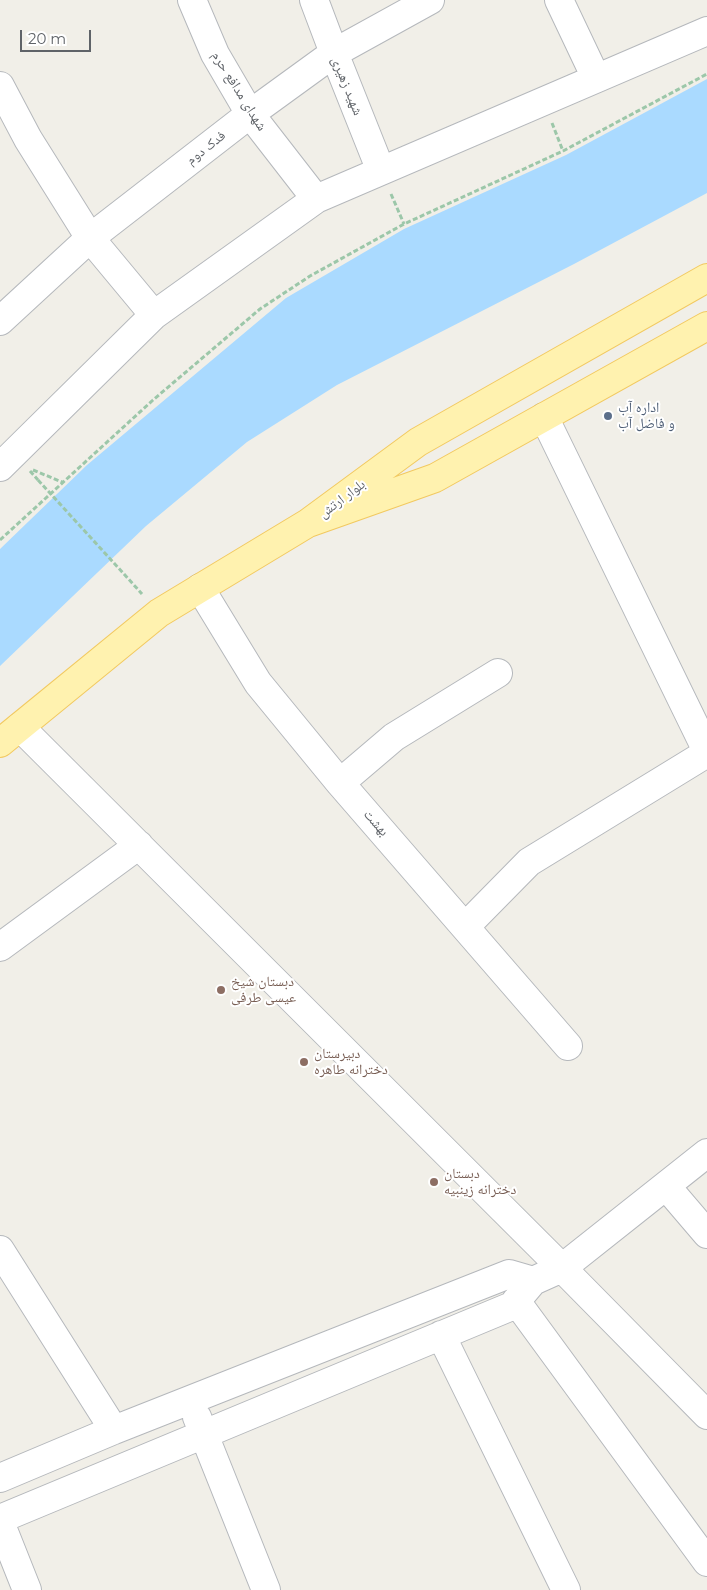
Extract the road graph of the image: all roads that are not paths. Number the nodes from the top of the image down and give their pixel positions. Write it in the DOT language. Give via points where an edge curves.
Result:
graph roads {
  1 [pos="192,0"];
  2 [pos="314,0"];
  3 [pos="430,0"];
  4 [pos="559,0"];
  5 [pos="707,31"];
  6 [pos="334,53"];
  7 [pos="596,78"];
  8 [pos="0,86"];
  9 [pos="250,114"];
  10 [pos="381,171"];
  11 [pos="316,199"];
  12 [pos="90,238"];
  13 [pos="707,278"];
  14 [pos="154,315"];
  15 [pos="0,321"];
  16 [pos="707,326"];
  17 [pos="544,417"];
  18 [pos="0,467"];
  19 [pos="308,523"];
  20 [pos="200,588"];
  21 [pos="498,673"];
  22 [pos="10,735"];
  23 [pos="707,752"];
  24 [pos="340,783"];
  25 [pos="138,845"];
  26 [pos="466,926"];
  27 [pos="0,947"];
  28 [pos="568,1046"];
  29 [pos="707,1153"];
  30 [pos="666,1186"];
  31 [pos="707,1234"];
  32 [pos="0,1250"];
  33 [pos="562,1268"];
  34 [pos="524,1291"];
  35 [pos="441,1335"];
  36 [pos="190,1400"];
  37 [pos="707,1414"];
  38 [pos="114,1430"];
  39 [pos="204,1435"];
  40 [pos="0,1478"];
  41 [pos="0,1521"];
  42 [pos="707,1562"];
  43 [pos="27,1590"];
  44 [pos="266,1590"];
  45 [pos="566,1590"];
  1 -- 9 [label="street, شهدای مدافع حرم" via="215,54"];
  2 -- 6 [label="street, شهید زهیری"];
  3 -- 6 [label="street, فدک دوم"];
  4 -- 7 [label="street"];
  5 -- 7 [label="street"];
  6 -- 9 [label="street, فدک دوم"];
  6 -- 10 [label="street, شهید زهیری"];
  7 -- 10 [label="street"];
  8 -- 12 [label="street" via="28,139"];
  9 -- 11 [label="street, شهدای مدافع حرم"];
  9 -- 12 [label="street, فدک دوم"];
  10 -- 11 [label="street"];
  11 -- 14 [label="street"];
  12 -- 14 [label="street"];
  12 -- 15 [label="street, فدک دوم"];
  13 -- 19 [label="main road, بلوار ارتش" via="418,442"];
  14 -- 18 [label="street"];
  16 -- 17 [label="main road, بلوار ارتش"];
  17 -- 19 [label="main road, بلوار ارتش" via="435,478"];
  17 -- 23 [label="street"];
  19 -- 20 [label="main road"];
  20 -- 22 [label="main road" via="159,613"];
  20 -- 24 [label="street, بهشت" via="258,683"];
  21 -- 24 [label="street" via="394,737"];
  22 -- 25 [label="street"];
  23 -- 26 [label="street" via="529,862"];
  24 -- 26 [label="street, بهشت"];
  25 -- 27 [label="street"];
  25 -- 33 [label="street"];
  26 -- 28 [label="street, بهشت"];
  29 -- 30 [label="street"];
  30 -- 31 [label="street"];
  30 -- 33 [label="street"];
  32 -- 38 [label="street"];
  33 -- 34 [label="street"];
  33 -- 37 [label="street"];
  34 -- 35 [label="street" via="512,1306"];
  34 -- 36 [label="street" via="509,1274"];
  34 -- 42 [label="street"];
  35 -- 39 [label="street"];
  35 -- 45 [label="street"];
  36 -- 38 [label="street"];
  36 -- 39 [label="street"];
  38 -- 40 [label="street"];
  39 -- 41 [label="street"];
  39 -- 44 [label="street"];
  41 -- 43 [label="street"];
}
